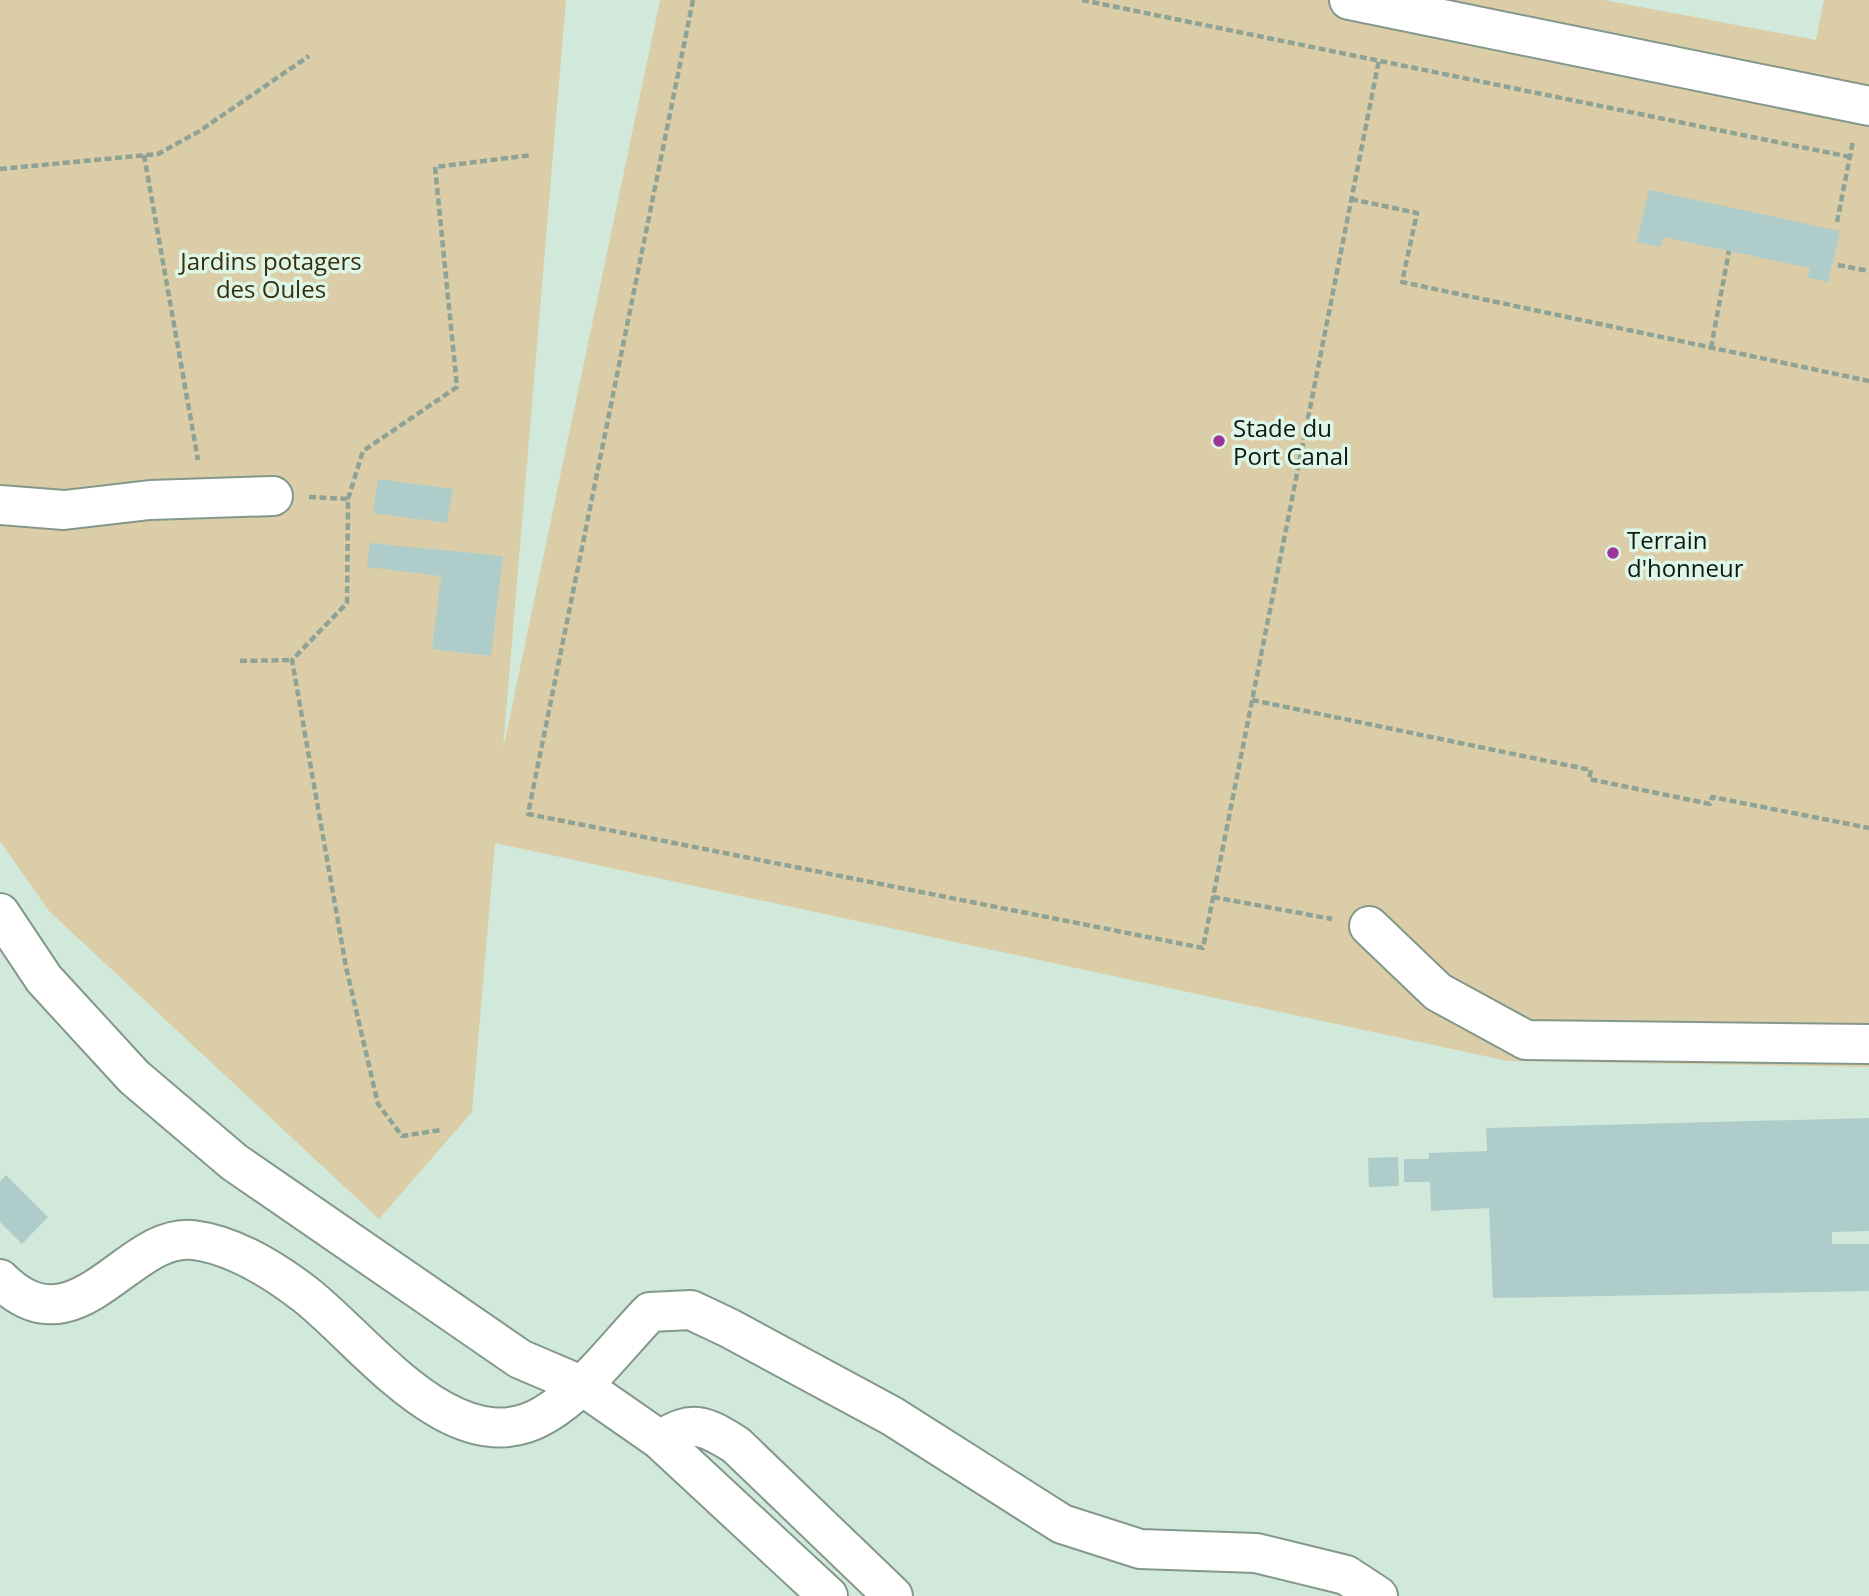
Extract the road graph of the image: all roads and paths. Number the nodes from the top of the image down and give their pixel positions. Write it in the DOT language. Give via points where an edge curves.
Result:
graph roads {
  1 [pos="693,0"];
  2 [pos="1082,0"];
  3 [pos="1349,0"];
  4 [pos="309,56"];
  5 [pos="1379,60"];
  6 [pos="1865,105"];
  7 [pos="144,155"];
  8 [pos="532,155"];
  9 [pos="1850,157"];
  10 [pos="0,169"];
  11 [pos="1351,199"];
  12 [pos="1837,222"];
  13 [pos="1729,251"];
  14 [pos="1838,265"];
  15 [pos="1869,271"];
  16 [pos="1711,348"];
  17 [pos="1869,382"];
  18 [pos="274,496"];
  19 [pos="205,499"];
  20 [pos="348,499"];
  21 [pos="0,505"];
  22 [pos="292,660"];
  23 [pos="240,662"];
  24 [pos="1252,700"];
  25 [pos="1869,828"];
  26 [pos="1213,897"];
  27 [pos="0,913"];
  28 [pos="1369,926"];
  29 [pos="1869,1044"];
  30 [pos="441,1130"];
  31 [pos="0,1279"];
  32 [pos="580,1385"];
  33 [pos="660,1440"];
  34 [pos="828,1596"];
  35 [pos="893,1596"];
  36 [pos="1378,1596"];
  1 -- 26 [label="path" via="528,814 1203,948"];
  2 -- 5 [label="path"];
  3 -- 6 [label="lane"];
  4 -- 7 [label="path" via="198,132 158,154"];
  5 -- 9 [label="path"];
  5 -- 11 [label="path"];
  6 -- 9 [label="path"];
  7 -- 10 [label="path"];
  7 -- 19 [label="path"];
  8 -- 20 [label="path" via="435,167 457,387 363,451"];
  9 -- 12 [label="path"];
  11 -- 16 [label="path" via="1417,213 1402,282"];
  11 -- 24 [label="path"];
  13 -- 16 [label="path"];
  14 -- 15 [label="path"];
  16 -- 17 [label="path"];
  18 -- 19 [label="lane"];
  18 -- 20 [label="path"];
  19 -- 21 [label="lane" via="64,510"];
  20 -- 22 [label="path" via="347,603"];
  22 -- 23 [label="path"];
  22 -- 30 [label="path" via="346,967 378,1104 402,1136"];
  24 -- 25 [label="path" via="1591,770 1589,779 1710,804 1712,797"];
  24 -- 26 [label="path"];
  26 -- 28 [label="path"];
  27 -- 32 [label="lane" via="44,979 134,1077 234,1162 520,1359"];
  28 -- 29 [label="lane" via="1438,992 1526,1040"];
  31 -- 32 [label="lane" via="30,1299 63,1301 96,1291 159,1245 191,1239 224,1248 271,1272 306,1296 411,1390 469,1424 492,1429 519,1426 544,1415"];
  32 -- 33 [label="lane"];
  32 -- 36 [label="lane" via="650,1312 691,1310 892,1416 1062,1524 1140,1549 1256,1553 1346,1575"];
  33 -- 34 [label="lane"];
  33 -- 35 [label="lane" via="682,1426 709,1428 736,1445"];
}
